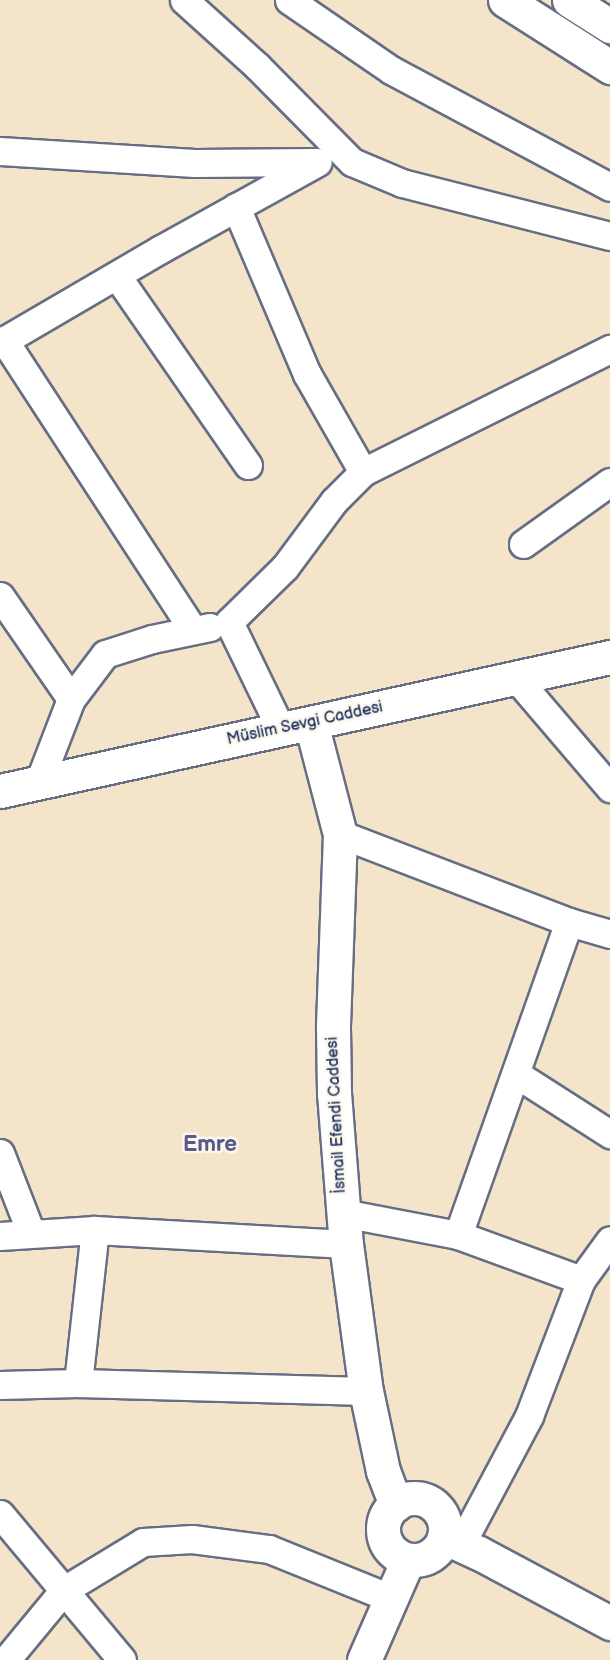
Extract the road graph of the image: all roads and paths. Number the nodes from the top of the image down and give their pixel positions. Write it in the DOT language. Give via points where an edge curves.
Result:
graph roads {
  1 [pos="184,0"];
  2 [pos="289,0"];
  3 [pos="505,0"];
  4 [pos="569,0"];
  5 [pos="610,27"];
  6 [pos="610,67"];
  7 [pos="0,151"];
  8 [pos="318,162"];
  9 [pos="352,162"];
  10 [pos="610,187"];
  11 [pos="236,207"];
  12 [pos="610,236"];
  13 [pos="117,276"];
  14 [pos="2,341"];
  15 [pos="610,349"];
  16 [pos="248,465"];
  17 [pos="363,472"];
  18 [pos="610,482"];
  19 [pos="523,544"];
  20 [pos="0,596"];
  21 [pos="229,622"];
  22 [pos="193,630"];
  23 [pos="610,657"];
  24 [pos="516,678"];
  25 [pos="71,699"];
  26 [pos="296,726"];
  27 [pos="39,782"];
  28 [pos="610,788"];
  29 [pos="0,791"];
  30 [pos="340,834"];
  31 [pos="568,922"];
  32 [pos="610,934"];
  33 [pos="516,1074"];
  34 [pos="610,1134"];
  35 [pos="0,1154"];
  36 [pos="344,1228"];
  37 [pos="95,1230"];
  38 [pos="31,1233"];
  39 [pos="458,1235"];
  40 [pos="0,1236"];
  41 [pos="610,1240"];
  42 [pos="582,1280"];
  43 [pos="78,1383"];
  44 [pos="0,1385"];
  45 [pos="366,1391"];
  46 [pos="396,1505"];
  47 [pos="0,1514"];
  48 [pos="452,1541"];
  49 [pos="408,1560"];
  50 [pos="64,1590"];
  51 [pos="393,1599"];
  52 [pos="610,1623"];
  53 [pos="6,1660"];
  54 [pos="122,1660"];
  55 [pos="364,1660"];
  1 -- 9 [label="street" via="257,66"];
  2 -- 10 [label="street" via="391,70"];
  3 -- 6 [label="street"];
  4 -- 5 [label="street"];
  7 -- 8 [label="street" via="195,163"];
  8 -- 9 [label="street"];
  8 -- 11 [label="street"];
  9 -- 12 [label="street" via="402,183"];
  11 -- 13 [label="street"];
  11 -- 17 [label="street" via="307,374"];
  13 -- 14 [label="street"];
  13 -- 16 [label="street"];
  14 -- 22 [label="street"];
  15 -- 17 [label="street"];
  17 -- 21 [label="street" via="334,501 285,567"];
  18 -- 19 [label="street"];
  20 -- 25 [label="street"];
  21 -- 22 [label="street"];
  21 -- 26 [label="street"];
  22 -- 25 [label="street" via="105,654"];
  23 -- 24 [label="street, Müslim Sevgi Caddesi"];
  24 -- 26 [label="street, Müslim Sevgi Caddesi"];
  24 -- 28 [label="street"];
  25 -- 27 [label="street"];
  26 -- 27 [label="street, Müslim Sevgi Caddesi"];
  26 -- 30 [label="street, İsmail Efendi Caddesi"];
  27 -- 29 [label="street, Müslim Sevgi Caddesi"];
  30 -- 31 [label="street"];
  30 -- 36 [label="street, İsmail Efendi Caddesi" via="333,1028"];
  31 -- 32 [label="street"];
  31 -- 33 [label="street"];
  33 -- 34 [label="street"];
  33 -- 39 [label="street"];
  35 -- 38 [label="street"];
  36 -- 37 [label="street"];
  36 -- 39 [label="street"];
  36 -- 45 [label="street, İsmail Efendi Caddesi"];
  37 -- 38 [label="street"];
  37 -- 43 [label="street"];
  38 -- 40 [label="street"];
  39 -- 42 [label="street"];
  41 -- 42 [label="street"];
  42 -- 48 [label="street" via="530,1416"];
  43 -- 44 [label="street"];
  43 -- 45 [label="street"];
  45 -- 46 [label="street, İsmail Efendi Caddesi" via="383,1471"];
  46 -- 48 [label="street" via="415,1498 434,1506"];
  46 -- 49 [label="street" via="389,1512 383,1531 391,1550"];
  47 -- 50 [label="street"];
  48 -- 49 [label="street" via="428,1557"];
  48 -- 52 [label="street"];
  49 -- 51 [label="street"];
  50 -- 51 [label="street" via="143,1542 192,1539 268,1549"];
  50 -- 53 [label="street"];
  50 -- 54 [label="street"];
  51 -- 55 [label="street"];
}
